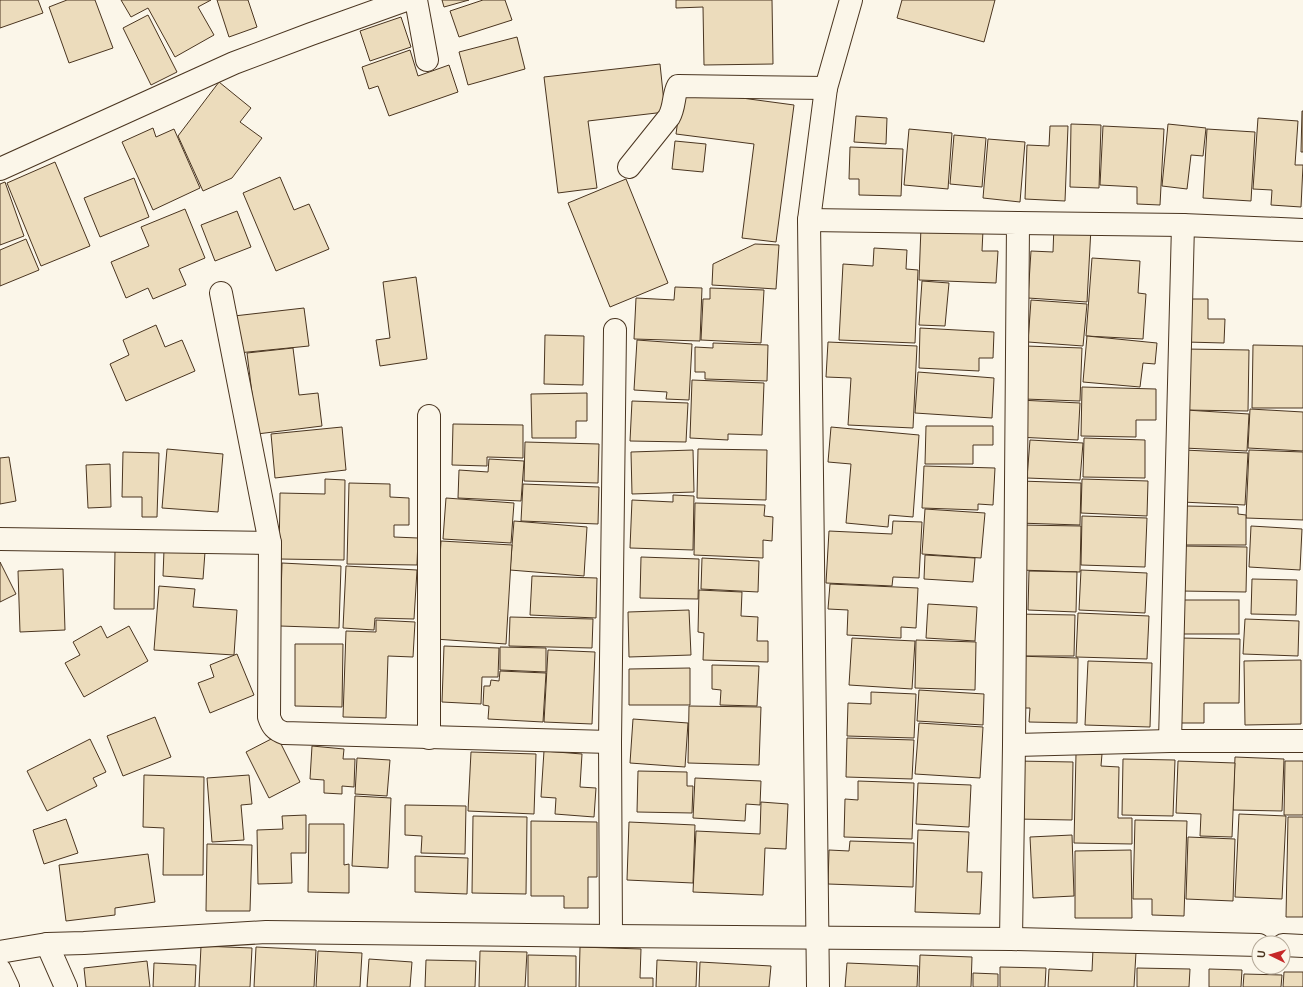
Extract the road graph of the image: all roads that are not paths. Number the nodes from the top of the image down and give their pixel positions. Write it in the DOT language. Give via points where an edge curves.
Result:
graph roads {
  1 [pos="406,0"];
  2 [pos="416,0"];
  3 [pos="851,0"];
  4 [pos="427,60"];
  5 [pos="826,88"];
  6 [pos="629,168"];
  7 [pos="0,169"];
  8 [pos="809,220"];
  9 [pos="1018,223"];
  10 [pos="1183,225"];
  11 [pos="1303,230"];
  12 [pos="221,293"];
  13 [pos="615,330"];
  14 [pos="429,416"];
  15 [pos="0,539"];
  16 [pos="270,543"];
  17 [pos="429,738"];
  18 [pos="1170,741"];
  19 [pos="1303,741"];
  20 [pos="610,742"];
  21 [pos="1014,745"];
  22 [pos="611,936"];
  23 [pos="817,937"];
  24 [pos="1011,938"];
  25 [pos="47,944"];
  26 [pos="1251,944"];
  27 [pos="1291,945"];
  28 [pos="1303,946"];
  29 [pos="0,952"];
  30 [pos="0,970"];
  31 [pos="8,987"];
  32 [pos="66,987"];
  33 [pos="818,987"];
  1 -- 7 [label="street" via="234,63"];
  2 -- 4 [label="street"];
  3 -- 5 [label="street"];
  5 -- 6 [label="street" via="678,86 670,116"];
  5 -- 8 [label="street"];
  8 -- 9 [label="street"];
  8 -- 23 [label="street"];
  9 -- 10 [label="street"];
  9 -- 21 [label="street"];
  10 -- 11 [label="street"];
  10 -- 18 [label="street"];
  12 -- 16 [label="street"];
  13 -- 20 [label="street"];
  14 -- 17 [label="street"];
  15 -- 16 [label="street"];
  16 -- 17 [label="street" via="268,717 276,730 284,733"];
  17 -- 20 [label="street"];
  18 -- 19 [label="street"];
  18 -- 21 [label="street"];
  20 -- 22 [label="street"];
  21 -- 24 [label="street"];
  22 -- 23 [label="street"];
  22 -- 25 [label="street" via="266,932"];
  23 -- 24 [label="street"];
  23 -- 33 [label="street"];
  24 -- 26 [label="street"];
  25 -- 29 [label="street"];
  25 -- 32 [label="street"];
  27 -- 28 [label="street"];
  30 -- 31 [label="street"];
}
